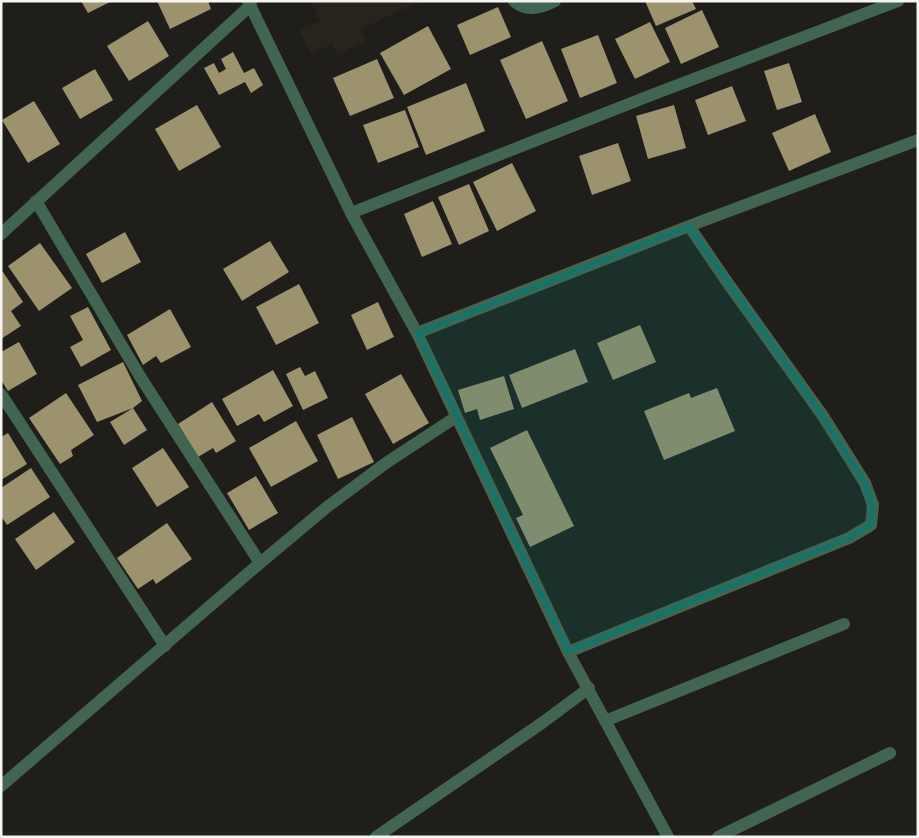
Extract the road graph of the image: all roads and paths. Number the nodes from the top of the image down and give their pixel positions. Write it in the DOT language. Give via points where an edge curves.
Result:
graph roads {
  1 [pos="514,1"];
  2 [pos="555,1"];
  3 [pos="898,1"];
  4 [pos="250,3"];
  5 [pos="918,140"];
  6 [pos="36,202"];
  7 [pos="351,213"];
  8 [pos="689,226"];
  9 [pos="1,234"];
  10 [pos="417,333"];
  11 [pos="1,394"];
  12 [pos="456,417"];
  13 [pos="260,563"];
  14 [pos="844,624"];
  15 [pos="165,646"];
  16 [pos="568,652"];
  17 [pos="589,688"];
  18 [pos="605,721"];
  19 [pos="890,754"];
  20 [pos="1,786"];
  21 [pos="376,837"];
  22 [pos="668,837"];
  23 [pos="718,837"];
  1 -- 2 [label="street" via="532,8 545,7"];
  3 -- 7 [label="street"];
  4 -- 6 [label="street"];
  4 -- 7 [label="street"];
  5 -- 8 [label="street"];
  6 -- 9 [label="street"];
  6 -- 13 [label="street" via="141,378"];
  7 -- 10 [label="street"];
  8 -- 10 [label="street"];
  8 -- 16 [label="street" via="823,416 865,482 874,506 871,525 849,538"];
  10 -- 12 [label="street"];
  11 -- 15 [label="street"];
  12 -- 13 [label="street" via="386,463"];
  12 -- 16 [label="street"];
  13 -- 15 [label="street"];
  14 -- 18 [label="street"];
  15 -- 20 [label="street"];
  16 -- 17 [label="street"];
  17 -- 18 [label="street"];
  17 -- 21 [label="street"];
  18 -- 22 [label="street"];
  19 -- 23 [label="street"];
}
